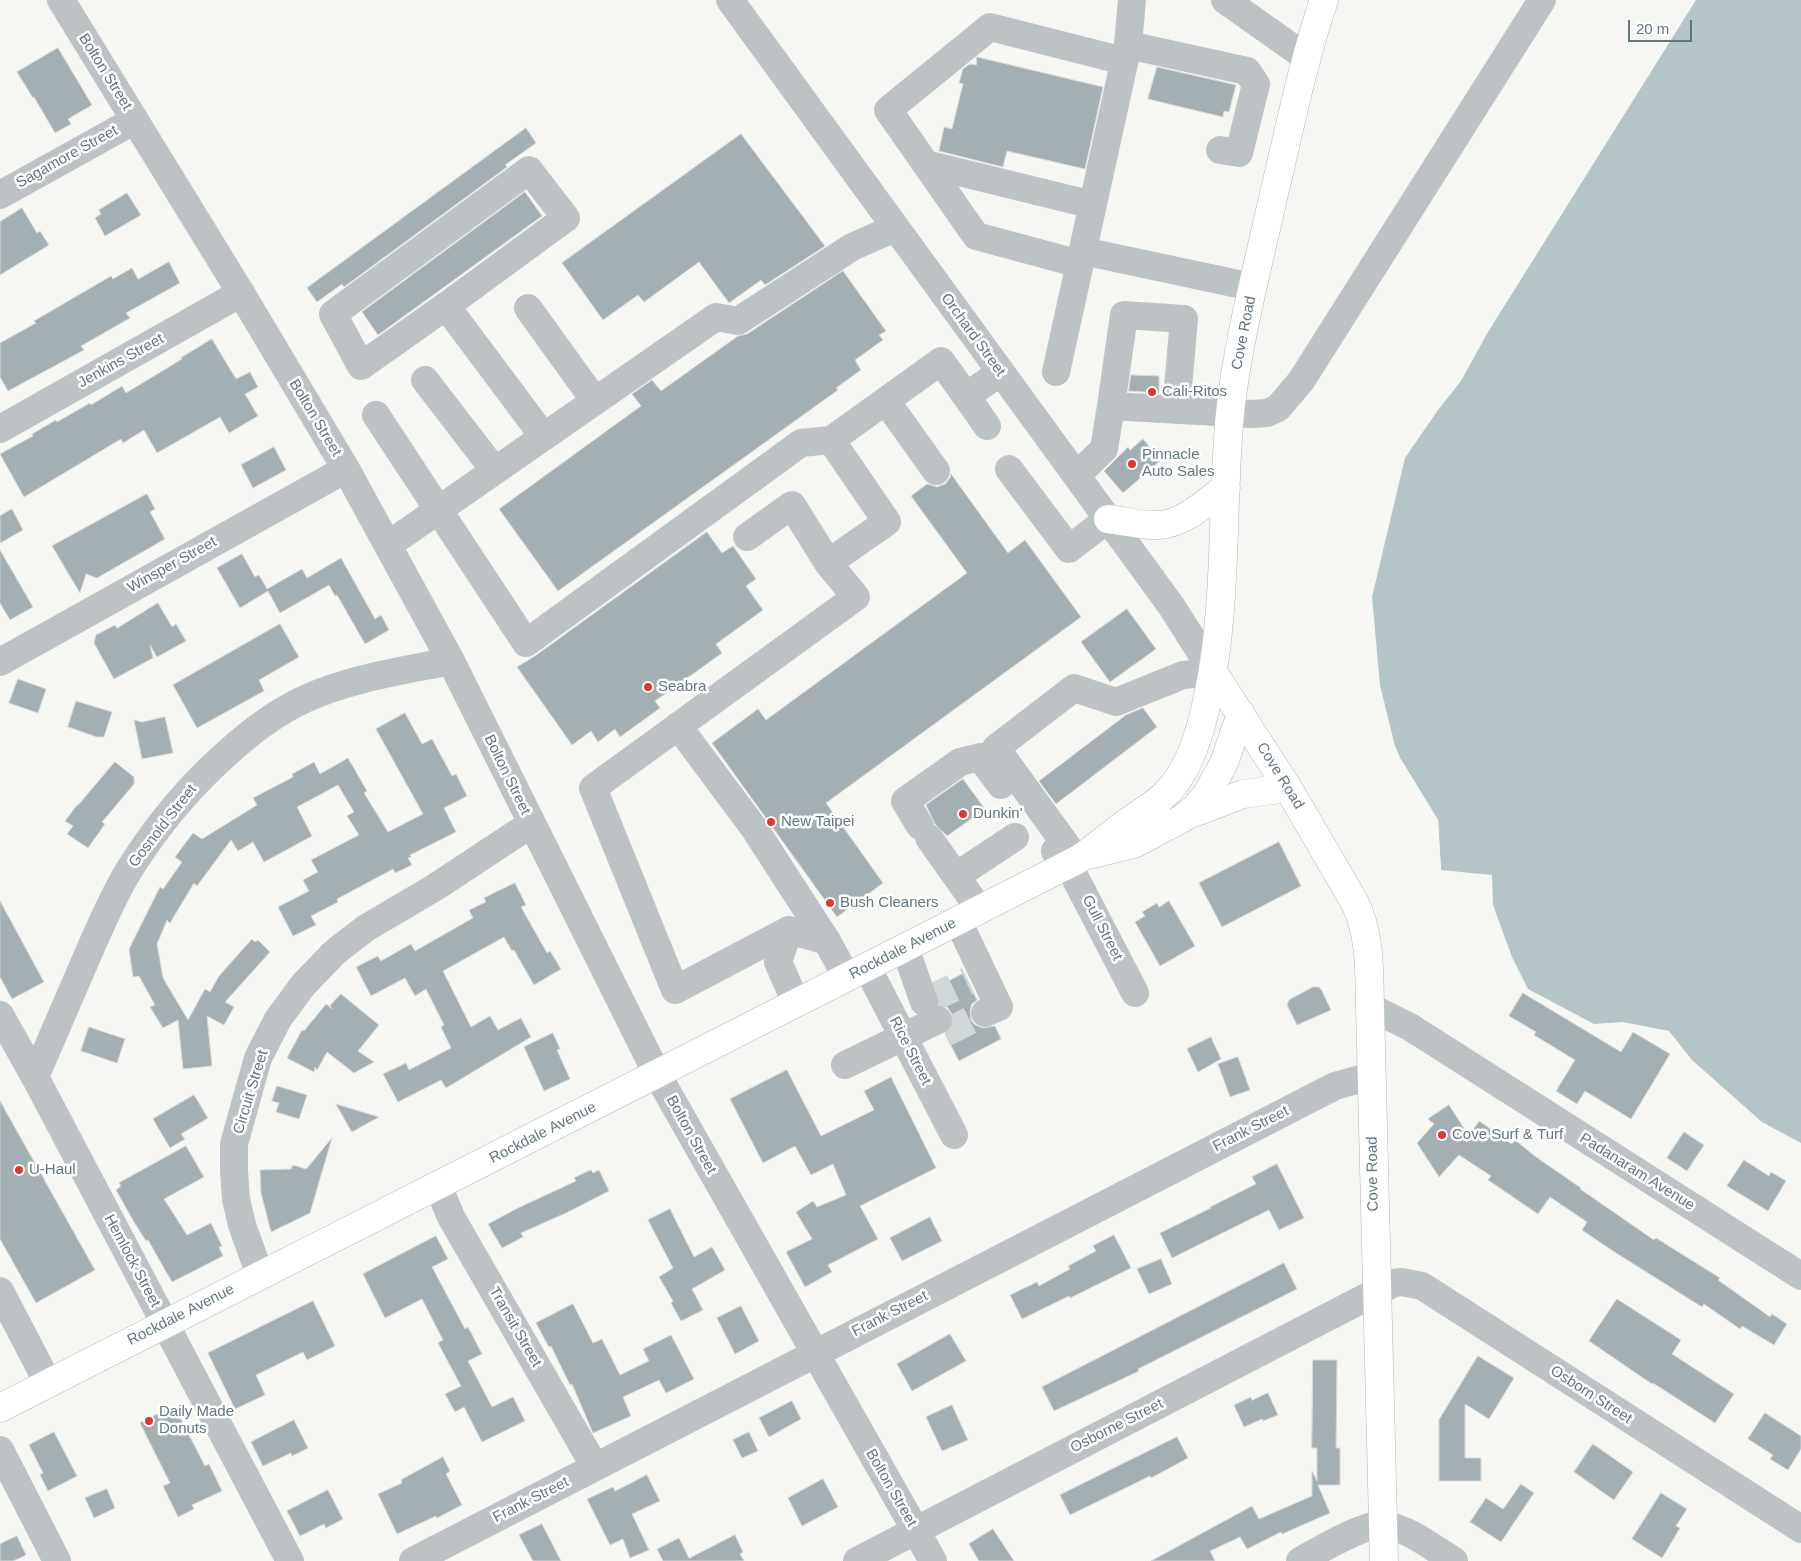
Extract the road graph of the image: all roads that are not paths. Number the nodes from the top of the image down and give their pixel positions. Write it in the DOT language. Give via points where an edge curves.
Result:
graph roads {
  1 [pos="61,0"];
  2 [pos="730,0"];
  3 [pos="1132,0"];
  4 [pos="1225,0"];
  5 [pos="1324,0"];
  6 [pos="1542,0"];
  7 [pos="1126,53"];
  8 [pos="1307,58"];
  9 [pos="135,120"];
  10 [pos="1220,150"];
  11 [pos="926,164"];
  12 [pos="0,194"];
  13 [pos="1093,205"];
  14 [pos="895,228"];
  15 [pos="1081,257"];
  16 [pos="1252,287"];
  17 [pos="241,293"];
  18 [pos="446,306"];
  19 [pos="528,308"];
  20 [pos="1056,372"];
  21 [pos="1000,373"];
  22 [pos="425,380"];
  23 [pos="966,396"];
  24 [pos="595,401"];
  25 [pos="886,401"];
  26 [pos="1111,406"];
  27 [pos="1176,410"];
  28 [pos="1230,412"];
  29 [pos="376,415"];
  30 [pos="987,426"];
  31 [pos="0,429"];
  32 [pos="544,437"];
  33 [pos="831,440"];
  34 [pos="346,468"];
  35 [pos="1009,470"];
  36 [pos="495,471"];
  37 [pos="936,471"];
  38 [pos="1077,475"];
  39 [pos="1226,487"];
  40 [pos="439,510"];
  41 [pos="1108,519"];
  42 [pos="747,537"];
  43 [pos="388,545"];
  44 [pos="828,563"];
  45 [pos="451,660"];
  46 [pos="0,662"];
  47 [pos="1213,672"];
  48 [pos="1241,714"];
  49 [pos="678,726"];
  50 [pos="1288,788"];
  51 [pos="1183,818"];
  52 [pos="531,824"];
  53 [pos="1015,837"];
  54 [pos="1076,860"];
  55 [pos="956,876"];
  56 [pos="969,916"];
  57 [pos="789,930"];
  58 [pos="827,941"];
  59 [pos="904,948"];
  60 [pos="857,972"];
  61 [pos="981,992"];
  62 [pos="1135,993"];
  63 [pos="796,1003"];
  64 [pos="1370,1007"];
  65 [pos="934,1014"];
  66 [pos="0,1015"];
  67 [pos="901,1034"];
  68 [pos="844,1065"];
  69 [pos="656,1074"];
  70 [pos="1371,1076"];
  71 [pos="35,1077"];
  72 [pos="954,1136"];
  73 [pos="438,1186"];
  74 [pos="260,1275"];
  75 [pos="1801,1276"];
  76 [pos="0,1291"];
  77 [pos="1376,1292"];
  78 [pos="164,1323"];
  79 [pos="814,1353"];
  80 [pos="48,1383"];
  81 [pos="0,1408"];
  82 [pos="0,1450"];
  83 [pos="596,1467"];
  84 [pos="1383,1524"];
  85 [pos="1801,1529"];
  86 [pos="915,1531"];
  87 [pos="57,1561"];
  88 [pos="290,1561"];
  89 [pos="413,1561"];
  90 [pos="857,1561"];
  91 [pos="932,1561"];
  92 [pos="1300,1561"];
  93 [pos="1384,1561"];
  94 [pos="1454,1561"];
  1 -- 9 [label="street, Bolton Street"];
  2 -- 14 [label="street, Orchard Street"];
  3 -- 7 [label="street"];
  4 -- 8 [label="street"];
  5 -- 8 [label="main road, Cove Road"];
  6 -- 28 [label="street" via="1300,381 1282,404 1267,413"];
  7 -- 10 [label="street" via="1247,71 1256,84 1239,153"];
  7 -- 11 [label="street" via="990,28 888,110"];
  7 -- 13 [label="street"];
  8 -- 16 [label="main road, Cove Road"];
  9 -- 12 [label="street, Sagamore Street"];
  9 -- 17 [label="street, Bolton Street"];
  11 -- 13 [label="street"];
  11 -- 15 [label="street" via="976,236"];
  13 -- 15 [label="street"];
  14 -- 21 [label="street, Orchard Street"];
  14 -- 24 [label="street" via="852,247 738,321 716,317"];
  15 -- 16 [label="street"];
  15 -- 20 [label="street"];
  16 -- 28 [label="main road, Cove Road"];
  17 -- 31 [label="street, Jenkins Street"];
  17 -- 34 [label="street, Bolton Street"];
  18 -- 18 [label="street" via="361,366 332,314 529,170 566,218"];
  18 -- 32 [label="street"];
  19 -- 24 [label="street"];
  21 -- 23 [label="street"];
  21 -- 38 [label="street, Orchard Street"];
  22 -- 36 [label="street"];
  23 -- 25 [label="street" via="941,361"];
  23 -- 30 [label="street"];
  24 -- 32 [label="street"];
  25 -- 33 [label="street"];
  25 -- 37 [label="street"];
  26 -- 27 [label="street"];
  26 -- 27 [label="street" via="1124,315 1184,319"];
  26 -- 38 [label="street" via="1104,449"];
  27 -- 28 [label="street"];
  28 -- 39 [label="main road, Cove Road"];
  29 -- 40 [label="street"];
  32 -- 36 [label="street"];
  33 -- 40 [label="street" via="801,443 526,643"];
  33 -- 44 [label="street" via="888,522"];
  34 -- 43 [label="street, Bolton Street"];
  34 -- 46 [label="street, Winsper Street"];
  35 -- 41 [label="street" via="1069,548"];
  36 -- 40 [label="street"];
  38 -- 41 [label="street, Orchard Street"];
  39 -- 41 [label="main road" via="1187,516 1169,524"];
  39 -- 47 [label="main road, Cove Road" via="1222,596"];
  40 -- 43 [label="street"];
  41 -- 47 [label="street, Orchard Street" via="1183,622"];
  42 -- 44 [label="street" via="792,505"];
  43 -- 45 [label="street, Bolton Street"];
  44 -- 49 [label="street" via="856,597"];
  45 -- 52 [label="street, Bolton Street"];
  45 -- 71 [label="street, Gosnold Street" via="352,682 305,699 269,720 205,773 176,804 128,872 105,916"];
  47 -- 48 [label="main road, Cove Road"];
  47 -- 54 [label="main road, Rockdale Avenue" via="1200,730 1184,771 1155,805"];
  47 -- 54 [label="street" via="1183,675 1116,702 1074,688 996,748"];
  48 -- 50 [label="main road, Cove Road"];
  48 -- 51 [label="main road, Rockdale Avenue" via="1229,752 1214,782 1205,797"];
  49 -- 57 [label="street" via="593,788 675,990"];
  49 -- 58 [label="street, Rice Street" via="754,828"];
  50 -- 51 [label="main road" via="1243,794"];
  50 -- 64 [label="main road, Cove Road" via="1362,920 1368,957"];
  51 -- 54 [label="main road, Rockdale Avenue" via="1134,844"];
  52 -- 69 [label="street, Bolton Street"];
  52 -- 74 [label="street, Circuit Street" via="366,928 335,952 304,984 278,1019 258,1058 234,1144 236,1199"];
  53 -- 55 [label="street"];
  54 -- 55 [label="street" via="1033,830 980,757 960,762 905,801"];
  54 -- 56 [label="main road, Rockdale Avenue"];
  54 -- 62 [label="street, Gull Street"];
  55 -- 56 [label="street"];
  56 -- 59 [label="main road, Rockdale Avenue"];
  56 -- 61 [label="street"];
  57 -- 58 [label="street"];
  57 -- 63 [label="street" via="778,962"];
  58 -- 60 [label="street, Rice Street"];
  59 -- 60 [label="main road, Rockdale Avenue"];
  59 -- 65 [label="street"];
  60 -- 63 [label="main road, Rockdale Avenue"];
  60 -- 67 [label="street, Rice Street"];
  63 -- 69 [label="main road, Rockdale Avenue"];
  64 -- 70 [label="main road, Cove Road"];
  64 -- 75 [label="street, Padanaram Avenue" via="1410,1027"];
  65 -- 67 [label="street"];
  65 -- 67 [label="street"];
  66 -- 71 [label="street, Hemlock Street"];
  67 -- 68 [label="street"];
  67 -- 72 [label="street, Rice Street"];
  69 -- 73 [label="main road, Rockdale Avenue"];
  69 -- 79 [label="street, Bolton Street"];
  70 -- 77 [label="main road, Cove Road"];
  70 -- 79 [label="street, Frank Street" via="1335,1086"];
  71 -- 78 [label="street, Hemlock Street"];
  73 -- 74 [label="main road, Rockdale Avenue"];
  73 -- 83 [label="street, Transit Street" via="450,1217"];
  74 -- 78 [label="main road, Rockdale Avenue"];
  76 -- 80 [label="street"];
  77 -- 84 [label="main road, Cove Road"];
  77 -- 85 [label="street, Osborn Street" via="1402,1282 1422,1286"];
  77 -- 86 [label="street, Osborne Street"];
  78 -- 80 [label="main road, Rockdale Avenue"];
  78 -- 88 [label="street, Hemlock Street"];
  79 -- 83 [label="street, Frank Street"];
  79 -- 86 [label="street, Bolton Street"];
  80 -- 81 [label="main road, Rockdale Avenue"];
  82 -- 87 [label="street"];
  83 -- 89 [label="street, Frank Street"];
  84 -- 92 [label="street" via="1360,1530"];
  84 -- 93 [label="main road, Cove Road"];
  84 -- 94 [label="street" via="1407,1532"];
  86 -- 90 [label="street, Osborne Street"];
  86 -- 91 [label="street, Bolton Street"];
}
